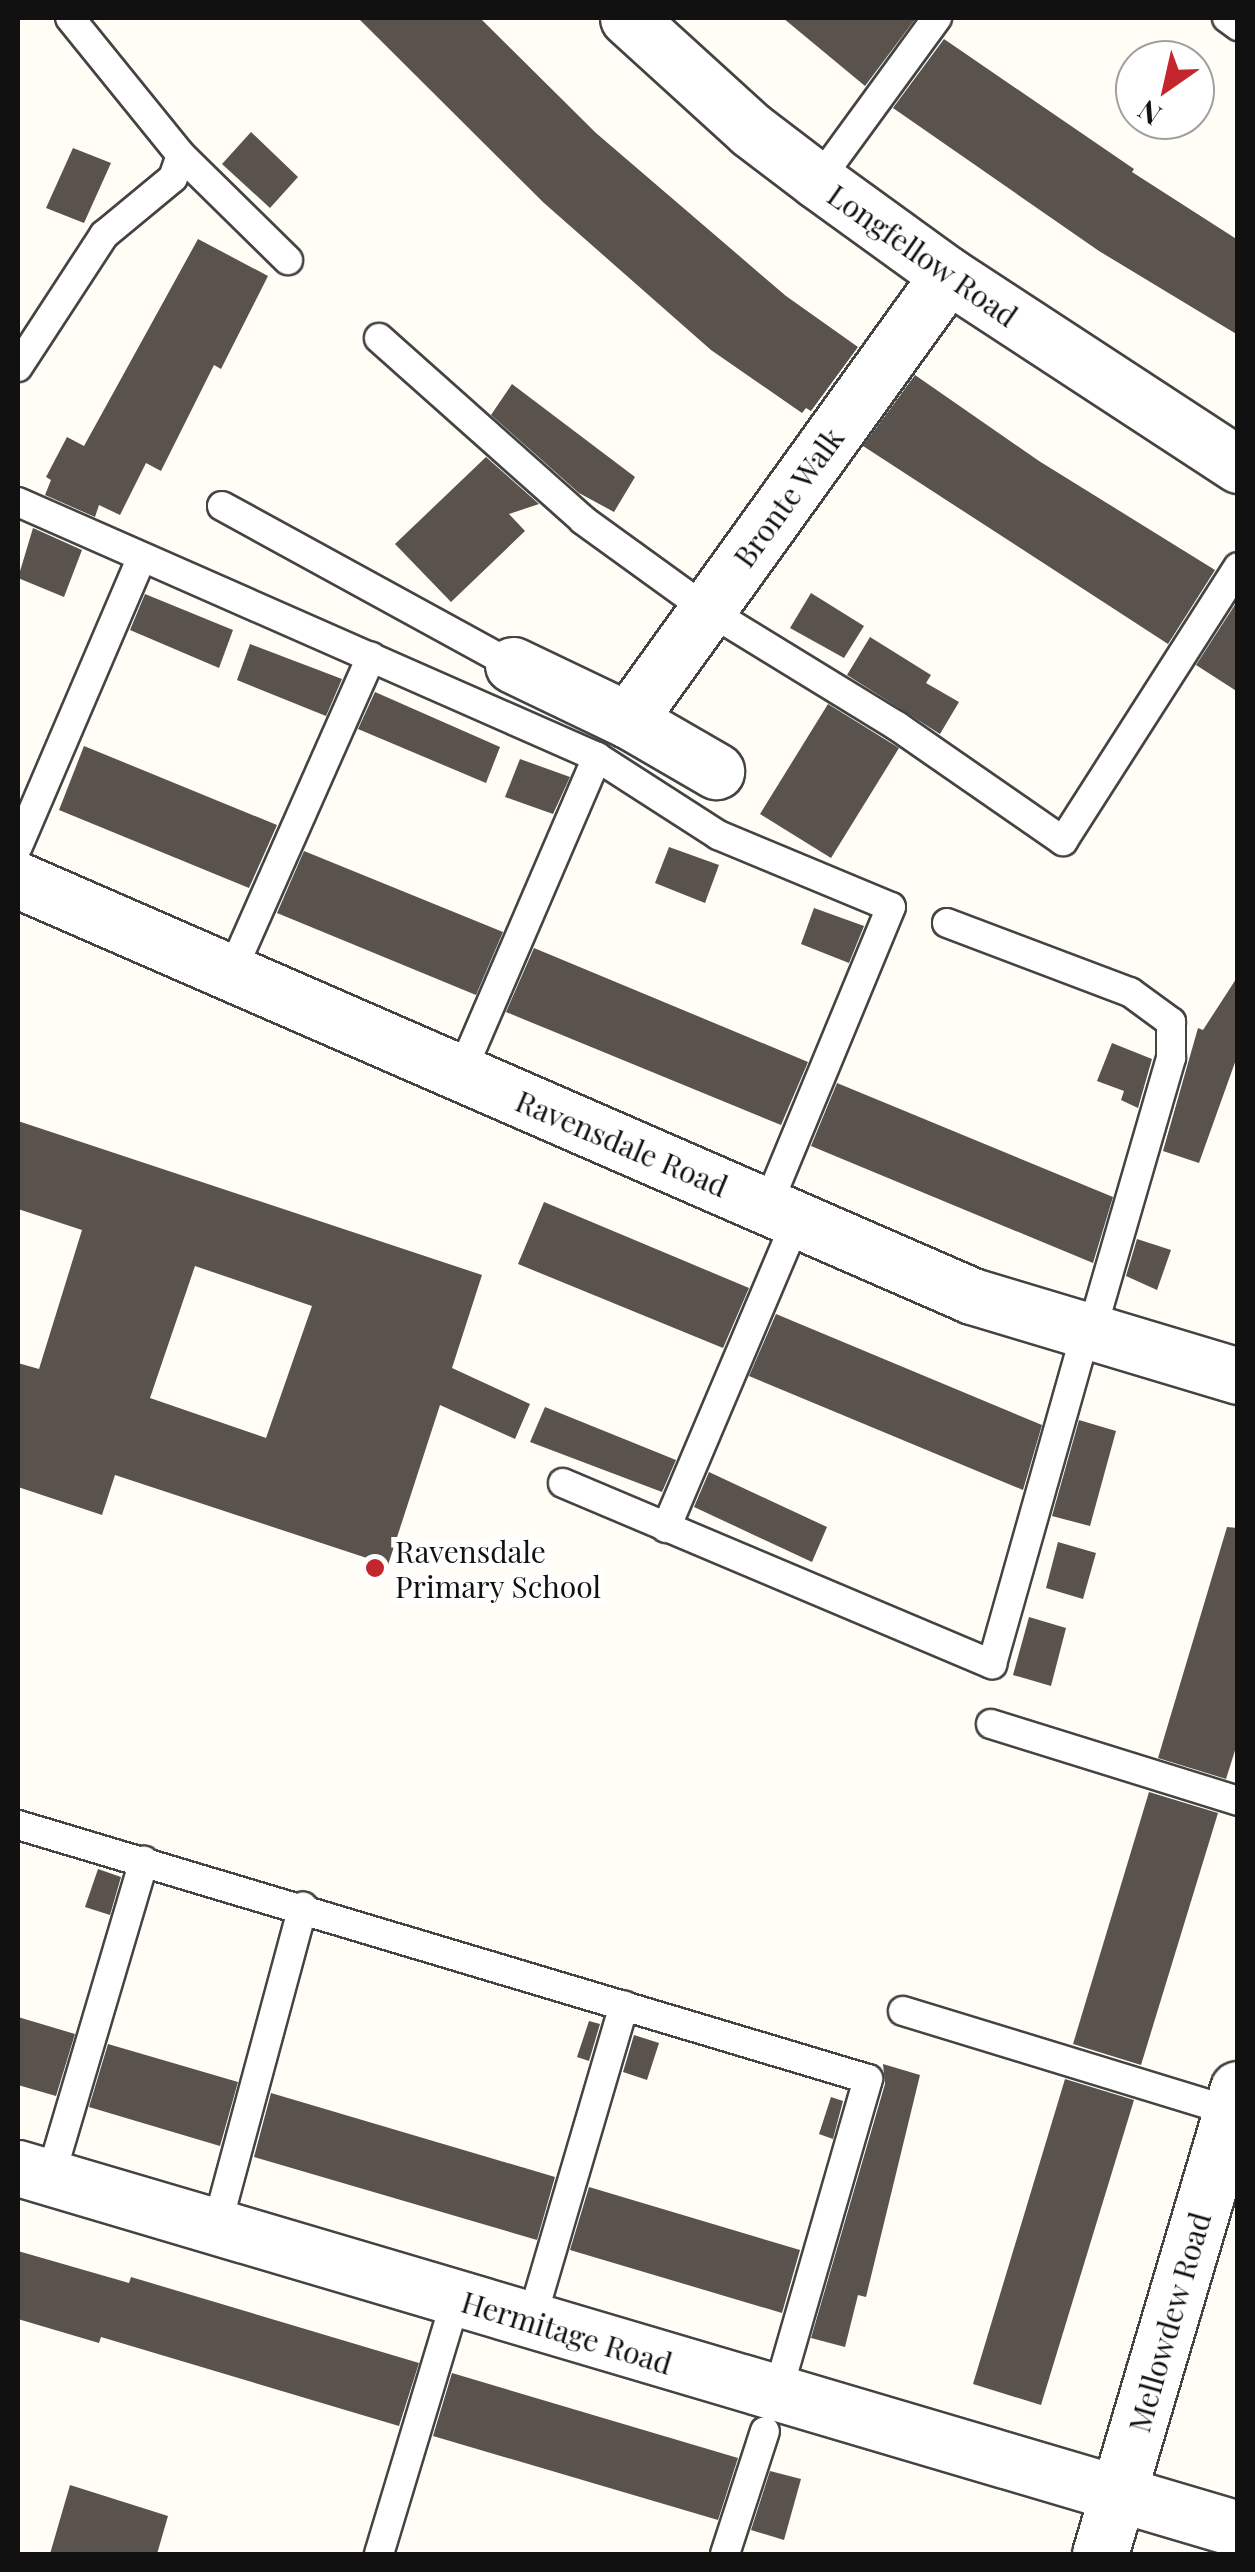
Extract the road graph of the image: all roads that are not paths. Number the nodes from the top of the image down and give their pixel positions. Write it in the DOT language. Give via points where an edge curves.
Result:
graph roads {
  1 [pos="70,18"];
  2 [pos="628,18"];
  3 [pos="937,18"];
  4 [pos="1228,18"];
  5 [pos="1238,26"];
  6 [pos="181,155"];
  7 [pos="818,181"];
  8 [pos="288,260"];
  9 [pos="948,275"];
  10 [pos="379,338"];
  11 [pos="18,367"];
  12 [pos="1234,455"];
  13 [pos="18,502"];
  14 [pos="222,506"];
  15 [pos="142,557"];
  16 [pos="1238,567"];
  17 [pos="706,609"];
  18 [pos="371,657"];
  19 [pos="513,665"];
  20 [pos="612,738"];
  21 [pos="716,771"];
  22 [pos="18,846"];
  23 [pos="18,880"];
  24 [pos="946,922"];
  25 [pos="231,974"];
  26 [pos="462,1073"];
  27 [pos="782,1213"];
  28 [pos="1090,1330"];
  29 [pos="1238,1376"];
  30 [pos="563,1483"];
  31 [pos="666,1528"];
  32 [pos="991,1724"];
  33 [pos="1238,1801"];
  34 [pos="18,1824"];
  35 [pos="144,1861"];
  36 [pos="303,1907"];
  37 [pos="624,2004"];
  38 [pos="903,2011"];
  39 [pos="1234,2100"];
  40 [pos="34,2173"];
  41 [pos="216,2228"];
  42 [pos="456,2299"];
  43 [pos="531,2321"];
  44 [pos="771,2412"];
  45 [pos="1118,2495"];
  46 [pos="1238,2529"];
  47 [pos="378,2554"];
  48 [pos="725,2554"];
  49 [pos="1100,2554"];
  1 -- 6 [label="lane"];
  2 -- 7 [label="street, Longfellow Road"];
  3 -- 7 [label="lane"];
  4 -- 5 [label="lane"];
  6 -- 8 [label="lane"];
  6 -- 11 [label="lane" via="173,178 104,235"];
  7 -- 9 [label="street, Longfellow Road"];
  9 -- 12 [label="street, Longfellow Road"];
  9 -- 17 [label="street, Bronte Walk"];
  10 -- 17 [label="lane" via="583,520"];
  13 -- 15 [label="lane"];
  14 -- 19 [label="lane"];
  15 -- 18 [label="lane"];
  15 -- 22 [label="lane"];
  16 -- 17 [label="lane" via="1063,841 897,726"];
  17 -- 20 [label="street, Bronte Walk"];
  18 -- 20 [label="lane"];
  18 -- 25 [label="lane"];
  19 -- 20 [label="street"];
  20 -- 21 [label="street"];
  20 -- 26 [label="lane"];
  20 -- 27 [label="lane" via="718,835 890,907"];
  23 -- 25 [label="street, Ravensdale Road"];
  24 -- 28 [label="lane" via="1130,992 1171,1022 1171,1058"];
  25 -- 26 [label="street, Ravensdale Road"];
  26 -- 27 [label="street, Ravensdale Road"];
  27 -- 28 [label="street, Ravensdale Road" via="972,1296"];
  27 -- 31 [label="lane"];
  28 -- 29 [label="street, Ravensdale Road"];
  28 -- 31 [label="lane" via="992,1664"];
  30 -- 31 [label="lane"];
  32 -- 33 [label="lane"];
  34 -- 35 [label="lane"];
  35 -- 36 [label="lane"];
  35 -- 40 [label="lane"];
  36 -- 37 [label="lane"];
  36 -- 41 [label="lane"];
  37 -- 43 [label="lane"];
  37 -- 44 [label="lane" via="868,2079"];
  38 -- 39 [label="lane"];
  39 -- 45 [label="street, Mellowdew Road"];
  40 -- 41 [label="street, Hermitage Road"];
  41 -- 42 [label="street, Hermitage Road"];
  42 -- 43 [label="street, Hermitage Road"];
  42 -- 47 [label="lane"];
  43 -- 44 [label="street, Hermitage Road"];
  44 -- 45 [label="street, Hermitage Road"];
  44 -- 48 [label="lane"];
  45 -- 46 [label="street, Hermitage Road"];
  45 -- 49 [label="street, Mellowdew Road"];
}
